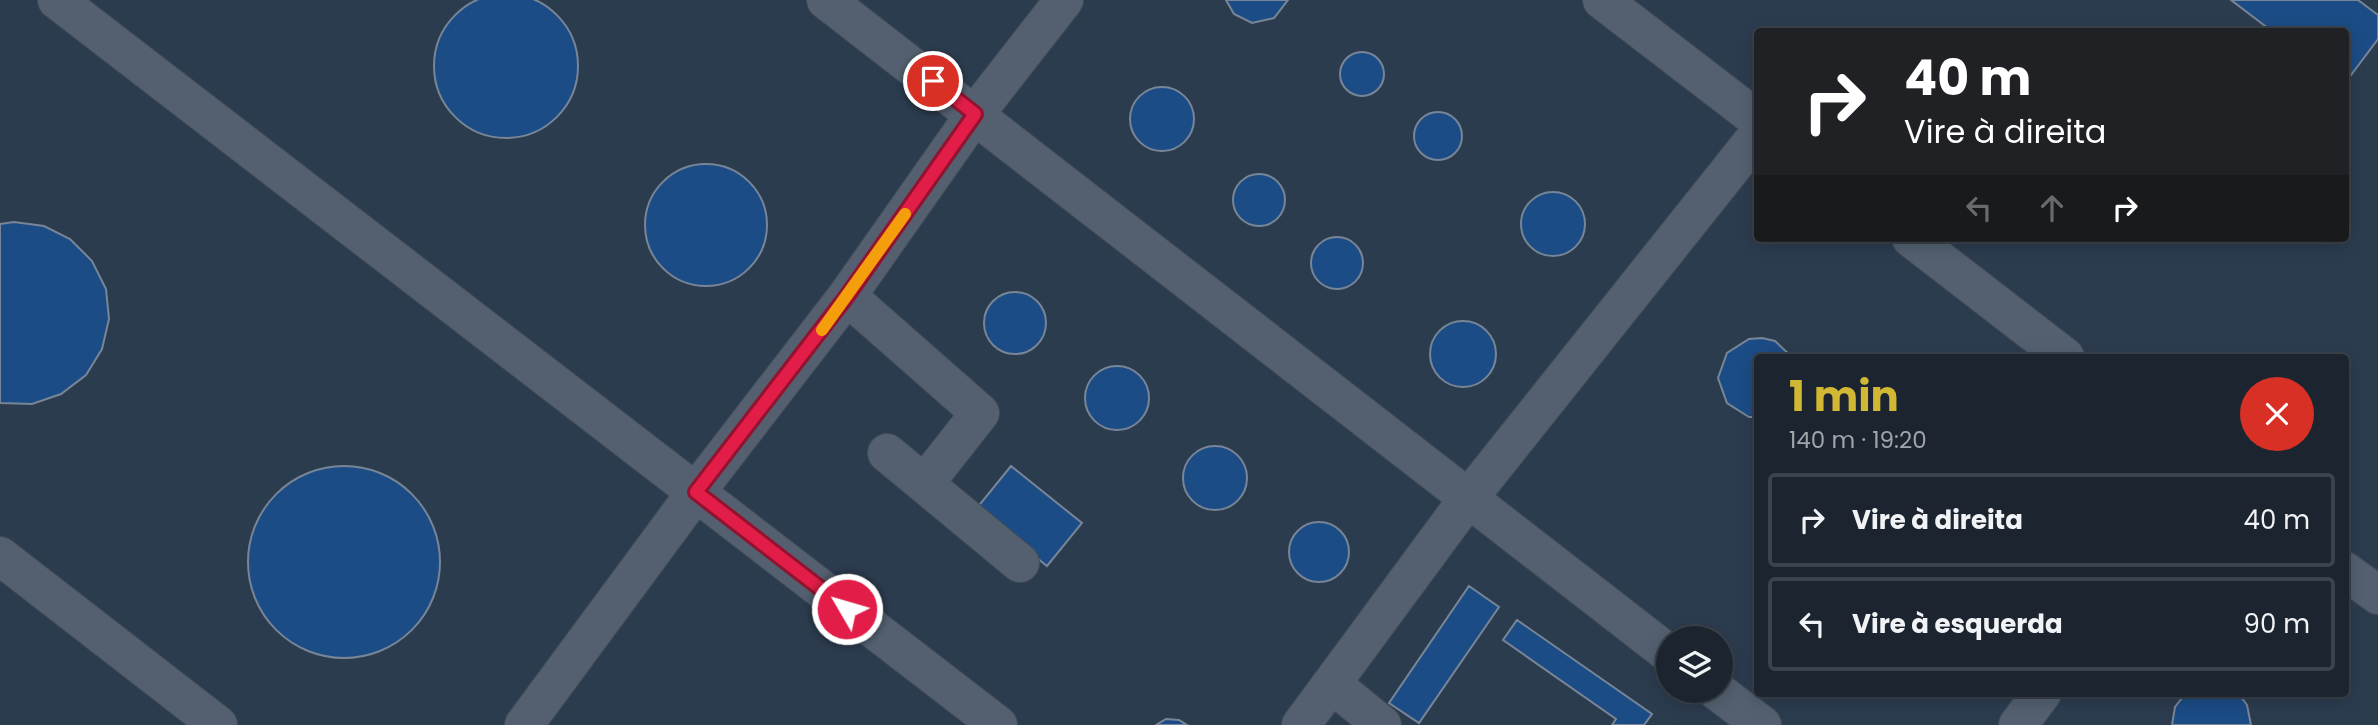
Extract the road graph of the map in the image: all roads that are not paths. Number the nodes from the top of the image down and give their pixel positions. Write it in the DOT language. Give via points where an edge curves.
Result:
graph roads {
  1 [pos="57,0"];
  2 [pos="826,0"];
  3 [pos="1064,0"];
  4 [pos="1602,0"];
  5 [pos="975,114"];
  6 [pos="1754,117"];
  7 [pos="1754,140"];
  8 [pos="1916,242"];
  9 [pos="847,296"];
  10 [pos="2061,354"];
  11 [pos="887,453"];
  12 [pos="925,483"];
  13 [pos="696,492"];
  14 [pos="1467,500"];
  15 [pos="0,556"];
  16 [pos="1020,563"];
  17 [pos="2349,574"];
  18 [pos="2378,595"];
  19 [pos="1656,644"];
  20 [pos="1333,685"];
  21 [pos="2039,697"];
  22 [pos="1733,703"];
  23 [pos="218,725"];
  24 [pos="524,725"];
  25 [pos="998,725"];
  26 [pos="1301,725"];
  27 [pos="1382,725"];
  28 [pos="1762,725"];
  29 [pos="2018,725"];
  1 -- 13 [label="lane"];
  2 -- 5 [label="lane"];
  3 -- 5 [label="lane"];
  4 -- 6 [label="lane"];
  5 -- 9 [label="lane"];
  5 -- 14 [label="lane"];
  7 -- 14 [label="lane"];
  8 -- 10 [label="lane"];
  9 -- 12 [label="lane" via="980,413"];
  9 -- 13 [label="lane"];
  11 -- 12 [label="lane"];
  12 -- 16 [label="lane"];
  13 -- 24 [label="lane"];
  13 -- 25 [label="lane"];
  14 -- 19 [label="lane"];
  14 -- 20 [label="lane"];
  15 -- 23 [label="lane"];
  17 -- 18 [label="lane"];
  20 -- 26 [label="lane"];
  20 -- 27 [label="lane"];
  21 -- 29 [label="lane"];
  22 -- 28 [label="lane"];
}
